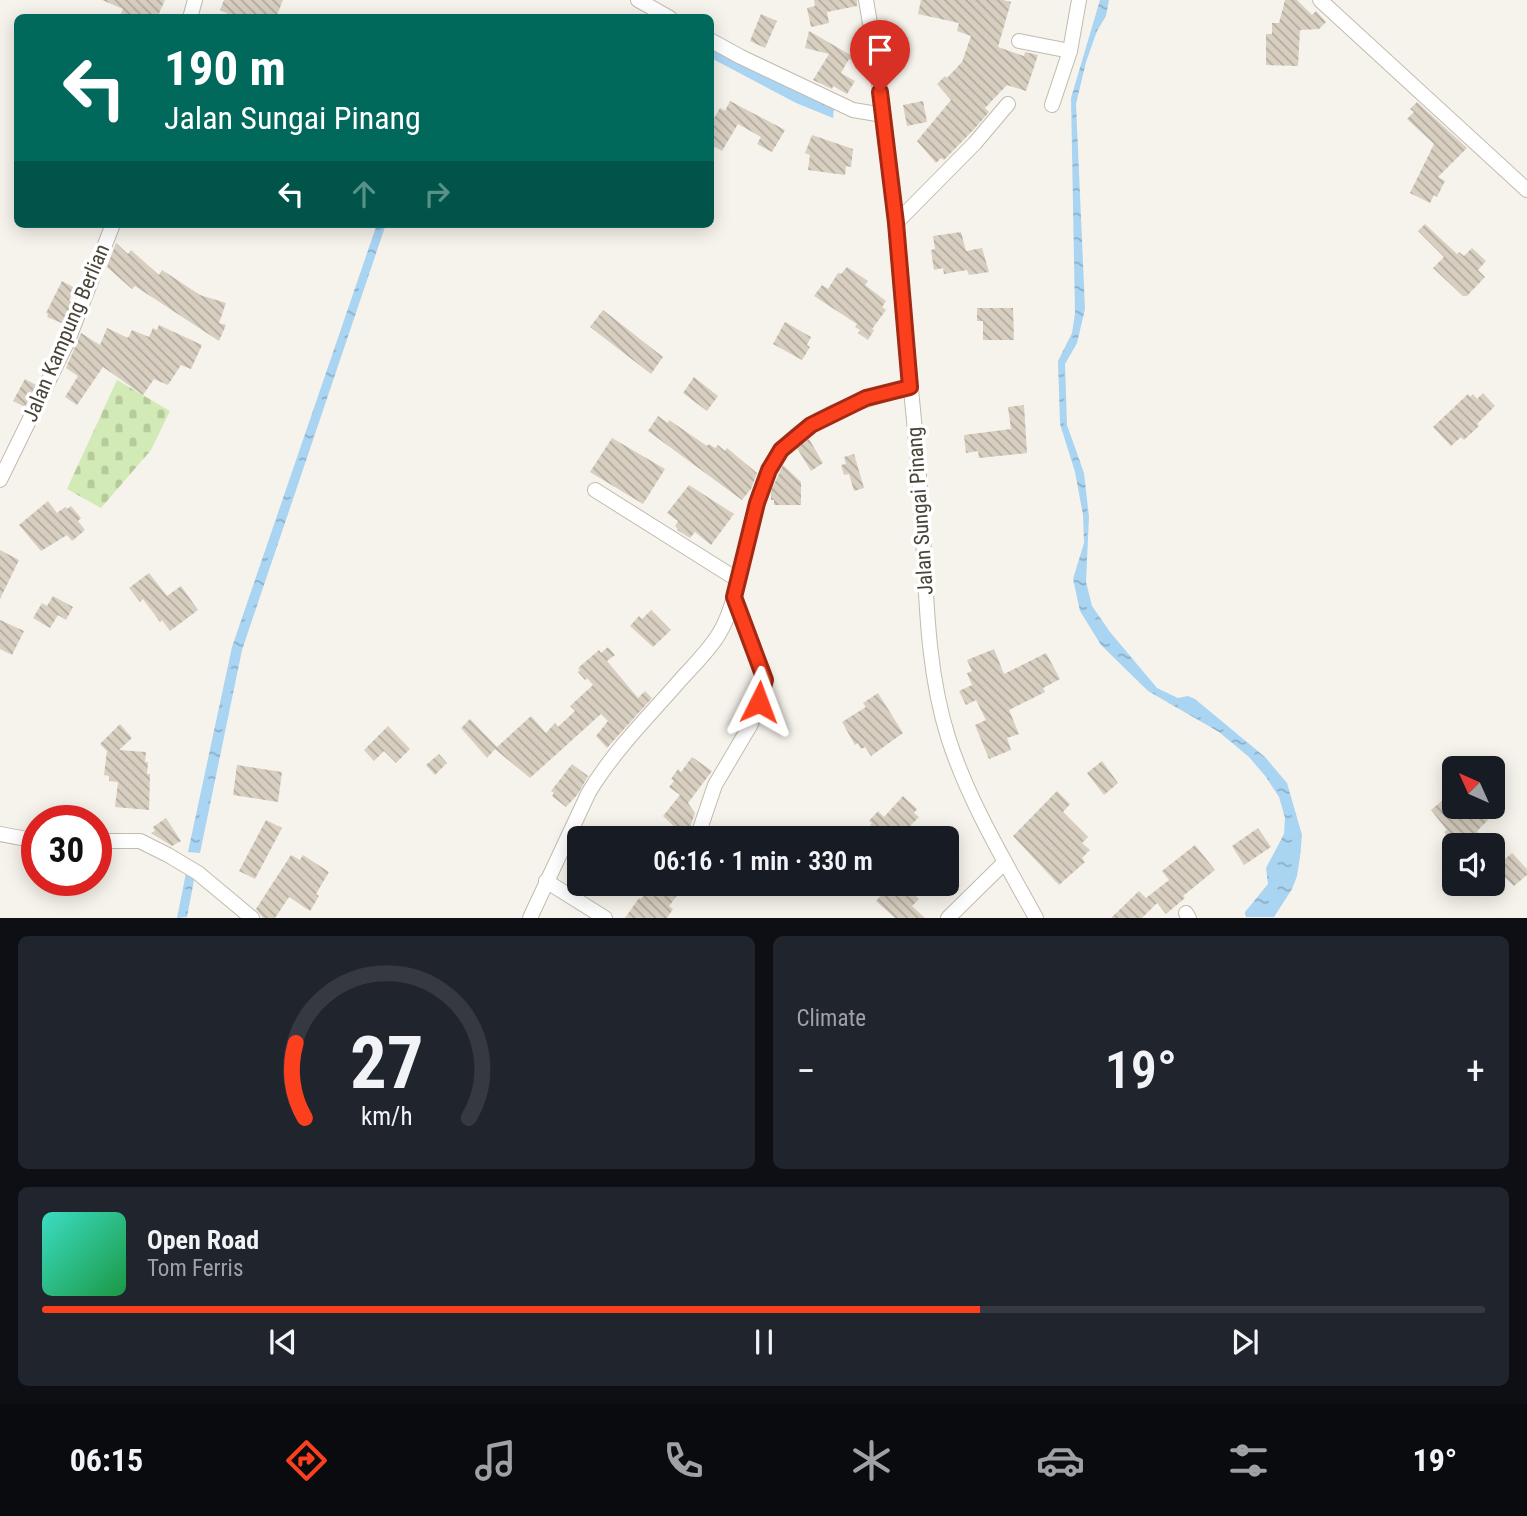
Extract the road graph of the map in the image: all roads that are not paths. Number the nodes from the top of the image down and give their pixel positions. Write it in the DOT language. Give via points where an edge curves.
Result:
graph roads {
  1 [pos="638,0"];
  2 [pos="866,0"];
  3 [pos="1079,0"];
  4 [pos="1320,0"];
  5 [pos="663,14"];
  6 [pos="1019,41"];
  7 [pos="714,42"];
  8 [pos="1070,51"];
  9 [pos="1007,104"];
  10 [pos="1052,105"];
  11 [pos="883,115"];
  12 [pos="1527,190"];
  13 [pos="896,223"];
  14 [pos="111,228"];
  15 [pos="910,387"];
  16 [pos="0,480"];
  17 [pos="595,490"];
  18 [pos="737,580"];
  19 [pos="734,597"];
  20 [pos="701,826"];
  21 [pos="0,834"];
  22 [pos="21,838"];
  23 [pos="112,841"];
  24 [pos="1004,862"];
  25 [pos="546,881"];
  26 [pos="253,918"];
  27 [pos="530,918"];
  28 [pos="605,918"];
  29 [pos="948,918"];
  30 [pos="1036,918"];
  1 -- 5 [label="street"];
  2 -- 11 [label="street, Jalan Sungai Pinang"];
  3 -- 8 [label="street"];
  4 -- 12 [label="street"];
  6 -- 8 [label="street"];
  7 -- 11 [label="street" via="853,110"];
  8 -- 10 [label="street"];
  9 -- 13 [label="street" via="975,144"];
  11 -- 13 [label="street, Jalan Sungai Pinang"];
  13 -- 15 [label="street, Jalan Sungai Pinang"];
  14 -- 16 [label="street, Jalan Kampung Berlian" via="67,343"];
  15 -- 18 [label="street" via="866,398 833,414 781,450 757,503"];
  15 -- 24 [label="street, Jalan Sungai Pinang" via="933,667 948,736"];
  17 -- 18 [label="street"];
  18 -- 19 [label="street"];
  19 -- 20 [label="street" via="765,680 751,724 715,785"];
  19 -- 25 [label="street" via="725,623 707,651 601,773"];
  21 -- 22 [label="street"];
  23 -- 26 [label="street" via="139,841 168,855"];
  24 -- 29 [label="street"];
  24 -- 30 [label="street, Jalan Sungai Pinang"];
  25 -- 27 [label="street"];
  25 -- 28 [label="street"];
}
